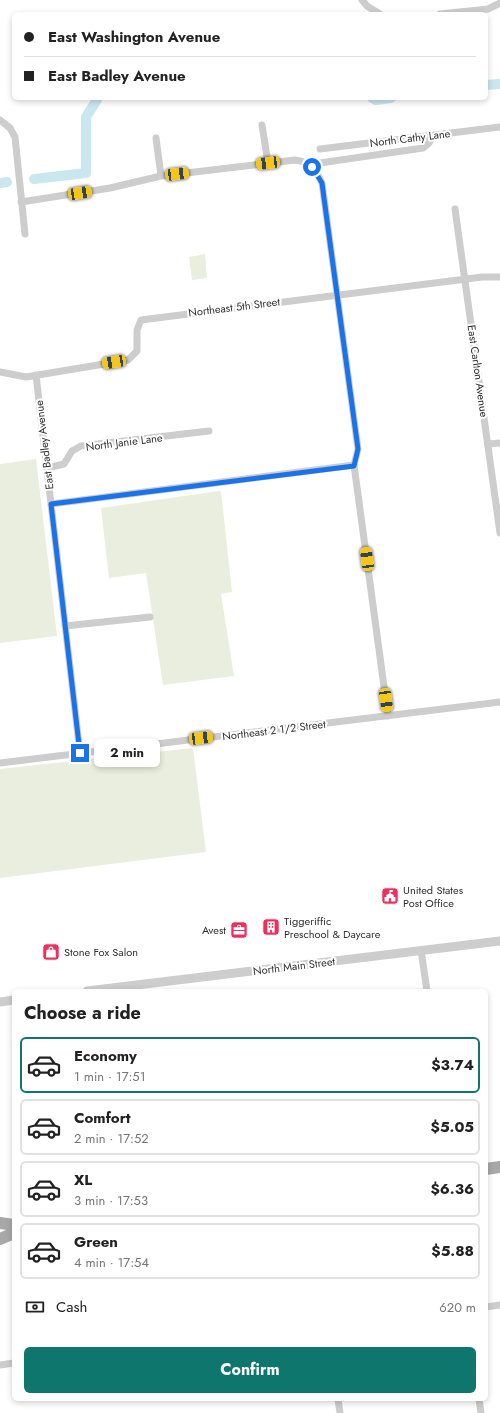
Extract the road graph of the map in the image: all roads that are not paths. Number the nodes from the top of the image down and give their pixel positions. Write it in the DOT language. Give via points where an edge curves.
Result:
graph roads {
  1 [pos="362,0"];
  2 [pos="500,3"];
  3 [pos="377,12"];
  4 [pos="459,12"];
  5 [pos="1,120"];
  6 [pos="262,125"];
  7 [pos="500,127"];
  8 [pos="433,136"];
  9 [pos="156,138"];
  10 [pos="320,149"];
  11 [pos="268,163"];
  12 [pos="312,167"];
  13 [pos="162,176"];
  14 [pos="22,202"];
  15 [pos="455,209"];
  16 [pos="24,234"];
  17 [pos="500,277"];
  18 [pos="465,279"];
  19 [pos="337,295"];
  20 [pos="0,372"];
  21 [pos="36,374"];
  22 [pos="210,431"];
  23 [pos="500,443"];
  24 [pos="488,444"];
  25 [pos="354,466"];
  26 [pos="47,468"];
  27 [pos="51,504"];
  28 [pos="500,534"];
  29 [pos="150,617"];
  30 [pos="65,626"];
  31 [pos="500,702"];
  32 [pos="388,716"];
  33 [pos="80,753"];
  34 [pos="0,763"];
  35 [pos="500,941"];
  36 [pos="421,950"];
  37 [pos="103,989"];
  38 [pos="427,989"];
  39 [pos="12,1000"];
  40 [pos="0,1002"];
  41 [pos="500,1167"];
  42 [pos="488,1168"];
  43 [pos="0,1223"];
  44 [pos="12,1225"];
  45 [pos="12,1234"];
  46 [pos="0,1239"];
  47 [pos="500,1305"];
  48 [pos="488,1307"];
  49 [pos="12,1363"];
  50 [pos="0,1365"];
  51 [pos="338,1401"];
  52 [pos="479,1401"];
  53 [pos="340,1413"];
  54 [pos="481,1413"];
  1 -- 3 [label="street"];
  2 -- 4 [label="street" via="488,9"];
  5 -- 14 [label="street" via="15,136"];
  6 -- 11 [label="street"];
  7 -- 8 [label="street, North Cathy Lane"];
  8 -- 10 [label="street, North Cathy Lane"];
  8 -- 12 [label="street" via="430,143 423,148 320,163"];
  9 -- 13 [label="street"];
  11 -- 12 [label="street" via="295,160 303,161"];
  11 -- 13 [label="street"];
  12 -- 19 [label="street" via="322,183"];
  13 -- 14 [label="street" via="110,188"];
  14 -- 16 [label="street"];
  15 -- 18 [label="street, East Carlton Avenue"];
  17 -- 18 [label="street, Northeast 5th Street"];
  18 -- 19 [label="street, Northeast 5th Street"];
  18 -- 24 [label="street, East Carlton Avenue"];
  19 -- 21 [label="street, Northeast 5th Street" via="141,320 137,330 137,351 128,360"];
  19 -- 25 [label="street" via="358,449"];
  20 -- 21 [label="street, Northeast 5th Street" via="26,376"];
  21 -- 26 [label="street, East Badley Avenue"];
  22 -- 26 [label="street, North Janie Lane" via="81,446 72,451 64,464"];
  23 -- 24 [label="street"];
  24 -- 28 [label="street, East Carlton Avenue"];
  25 -- 27 [label="street"];
  25 -- 32 [label="street"];
  26 -- 27 [label="street, East Badley Avenue"];
  27 -- 30 [label="street, East Badley Avenue"];
  29 -- 30 [label="street"];
  30 -- 33 [label="street, East Badley Avenue"];
  31 -- 32 [label="street, Northeast 2 1/2 Street"];
  32 -- 33 [label="street, Northeast 2 1/2 Street"];
  33 -- 34 [label="street, Northeast 2 1/2 Street"];
  35 -- 36 [label="street, North Main Street"];
  36 -- 37 [label="street, North Main Street"];
  36 -- 38 [label="street"];
  39 -- 40 [label="street"];
  41 -- 42 [label="main road"];
  43 -- 44 [label="main road"];
  45 -- 46 [label="main road"];
  47 -- 48 [label="street"];
  49 -- 50 [label="street"];
  51 -- 53 [label="street"];
  52 -- 54 [label="street"];
}
